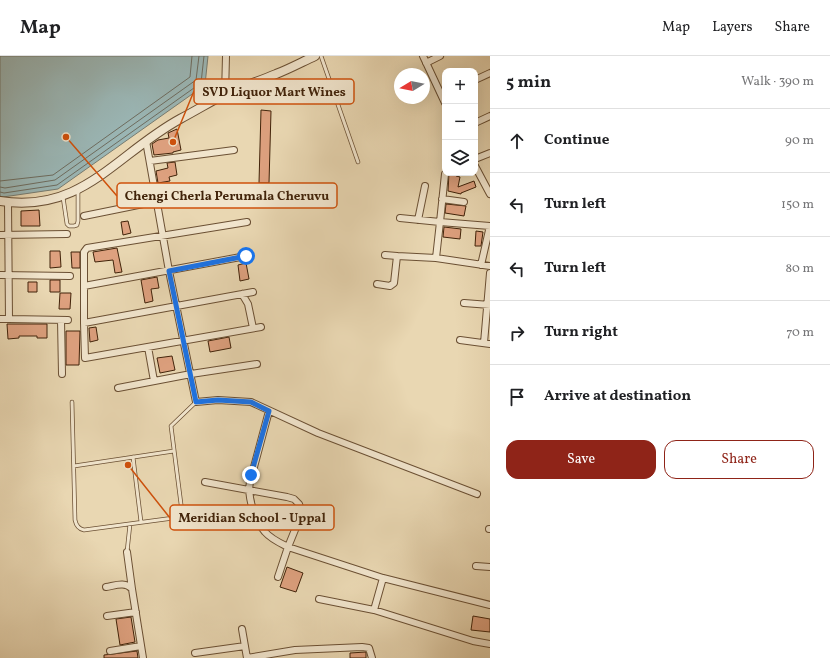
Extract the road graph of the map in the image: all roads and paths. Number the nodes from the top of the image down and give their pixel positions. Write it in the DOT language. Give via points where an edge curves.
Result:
graph roads {
  1 [pos="226,56"];
  2 [pos="315,56"];
  3 [pos="321,56"];
  4 [pos="423,56"];
  5 [pos="440,56"];
  6 [pos="426,63"];
  7 [pos="490,74"];
  8 [pos="478,79"];
  9 [pos="442,93"];
  10 [pos="225,95"];
  11 [pos="490,116"];
  12 [pos="478,122"];
  13 [pos="146,141"];
  14 [pos="234,150"];
  15 [pos="490,152"];
  16 [pos="478,158"];
  17 [pos="150,161"];
  18 [pos="358,162"];
  19 [pos="478,172"];
  20 [pos="446,176"];
  21 [pos="425,186"];
  22 [pos="241,188"];
  23 [pos="78,190"];
  24 [pos="490,194"];
  25 [pos="63,196"];
  26 [pos="442,199"];
  27 [pos="4,201"];
  28 [pos="158,202"];
  29 [pos="464,202"];
  30 [pos="84,216"];
  31 [pos="400,218"];
  32 [pos="418,220"];
  33 [pos="247,222"];
  34 [pos="440,222"];
  35 [pos="490,226"];
  36 [pos="67,234"];
  37 [pos="0,235"];
  38 [pos="8,235"];
  39 [pos="163,236"];
  40 [pos="246,256"];
  41 [pos="385,256"];
  42 [pos="397,256"];
  43 [pos="436,258"];
  44 [pos="481,265"];
  45 [pos="490,266"];
  46 [pos="169,271"];
  47 [pos="490,273"];
  48 [pos="0,275"];
  49 [pos="9,276"];
  50 [pos="70,276"];
  51 [pos="376,284"];
  52 [pos="84,286"];
  53 [pos="253,292"];
  54 [pos="242,294"];
  55 [pos="464,303"];
  56 [pos="489,305"];
  57 [pos="177,306"];
  58 [pos="0,319"];
  59 [pos="9,319"];
  60 [pos="60,320"];
  61 [pos="68,320"];
  62 [pos="84,323"];
  63 [pos="261,327"];
  64 [pos="253,328"];
  65 [pos="184,340"];
  66 [pos="460,340"];
  67 [pos="487,344"];
  68 [pos="148,347"];
  69 [pos="257,364"];
  70 [pos="62,374"];
  71 [pos="191,374"];
  72 [pos="154,381"];
  73 [pos="118,388"];
  74 [pos="72,402"];
  75 [pos="196,402"];
  76 [pos="269,411"];
  77 [pos="174,451"];
  78 [pos="133,457"];
  79 [pos="74,466"];
  80 [pos="205,482"];
  81 [pos="249,490"];
  82 [pos="477,494"];
  83 [pos="141,522"];
  84 [pos="130,524"];
  85 [pos="288,547"];
  86 [pos="127,552"];
  87 [pos="476,566"];
  88 [pos="490,568"];
  89 [pos="278,577"];
  90 [pos="383,578"];
  91 [pos="106,587"];
  92 [pos="132,589"];
  93 [pos="319,599"];
  94 [pos="490,605"];
  95 [pos="374,610"];
  96 [pos="136,612"];
  97 [pos="107,616"];
  98 [pos="242,629"];
  99 [pos="490,644"];
  100 [pos="141,646"];
  101 [pos="245,646"];
  102 [pos="110,650"];
  103 [pos="195,653"];
  104 [pos="143,658"];
  105 [pos="247,658"];
  106 [pos="372,658"];
  1 -- 10 [label="street"];
  2 -- 10 [label="street"];
  3 -- 18 [label="lane"];
  4 -- 6 [label="street"];
  5 -- 6 [label="street"];
  6 -- 9 [label="street"];
  7 -- 8 [label="street"];
  10 -- 13 [label="street" via="172,123"];
  11 -- 12 [label="street"];
  13 -- 17 [label="street"];
  13 -- 23 [label="street"];
  14 -- 17 [label="street"];
  15 -- 16 [label="street"];
  17 -- 28 [label="street"];
  19 -- 24 [label="street"];
  20 -- 26 [label="street"];
  21 -- 32 [label="street"];
  22 -- 28 [label="street"];
  23 -- 25 [label="street"];
  23 -- 25 [label="lane" via="77,225 67,224"];
  25 -- 27 [label="street" via="45,202"];
  26 -- 29 [label="street"];
  26 -- 34 [label="street"];
  27 -- 38 [label="street"];
  28 -- 30 [label="street"];
  28 -- 39 [label="street"];
  31 -- 32 [label="street"];
  32 -- 34 [label="street"];
  33 -- 39 [label="street"];
  34 -- 35 [label="street"];
  34 -- 43 [label="street"];
  35 -- 44 [label="street"];
  36 -- 38 [label="street"];
  37 -- 38 [label="street"];
  38 -- 49 [label="street"];
  39 -- 46 [label="street"];
  39 -- 52 [label="street" via="87,248 84,252"];
  40 -- 46 [label="street"];
  41 -- 42 [label="street"];
  42 -- 43 [label="street"];
  42 -- 51 [label="street" via="394,283 390,286"];
  43 -- 44 [label="street"];
  44 -- 45 [label="street"];
  46 -- 52 [label="street"];
  46 -- 57 [label="street"];
  47 -- 56 [label="street"];
  48 -- 49 [label="street"];
  49 -- 50 [label="street"];
  49 -- 59 [label="street"];
  52 -- 62 [label="street"];
  53 -- 54 [label="street"];
  54 -- 57 [label="street"];
  54 -- 64 [label="street" via="248,304"];
  55 -- 56 [label="street"];
  56 -- 67 [label="street"];
  57 -- 62 [label="street"];
  57 -- 65 [label="street"];
  58 -- 59 [label="street"];
  59 -- 60 [label="street"];
  60 -- 61 [label="street"];
  60 -- 70 [label="street"];
  62 -- 68 [label="street" via="86,358"];
  63 -- 64 [label="street"];
  64 -- 65 [label="street"];
  65 -- 68 [label="street"];
  65 -- 71 [label="street"];
  66 -- 67 [label="street"];
  68 -- 72 [label="street"];
  69 -- 71 [label="street"];
  71 -- 72 [label="street"];
  71 -- 75 [label="street"];
  72 -- 73 [label="street"];
  74 -- 79 [label="lane"];
  75 -- 76 [label="street" via="251,402"];
  75 -- 77 [label="lane" via="171,426"];
  76 -- 81 [label="street"];
  76 -- 82 [label="street" via="318,433"];
  77 -- 78 [label="lane"];
  77 -- 83 [label="lane" via="181,517"];
  78 -- 79 [label="lane"];
  78 -- 83 [label="lane"];
  79 -- 84 [label="lane" via="75,520 79,528 84,530"];
  80 -- 81 [label="street"];
  81 -- 85 [label="street" via="250,500 263,530"];
  81 -- 85 [label="street" via="287,497 299,504 301,515"];
  83 -- 84 [label="lane"];
  84 -- 86 [label="lane"];
  85 -- 89 [label="street"];
  85 -- 90 [label="street"];
  86 -- 92 [label="street"];
  87 -- 88 [label="street"];
  90 -- 94 [label="street"];
  90 -- 95 [label="street"];
  91 -- 92 [label="street" via="124,584"];
  92 -- 96 [label="street"];
  93 -- 95 [label="street"];
  95 -- 99 [label="street"];
  96 -- 97 [label="street"];
  96 -- 100 [label="street"];
  98 -- 101 [label="street"];
  100 -- 102 [label="street"];
  100 -- 104 [label="street"];
  101 -- 103 [label="street"];
  101 -- 105 [label="street"];
  105 -- 106 [label="street" via="295,650 362,647 368,648"];
}
